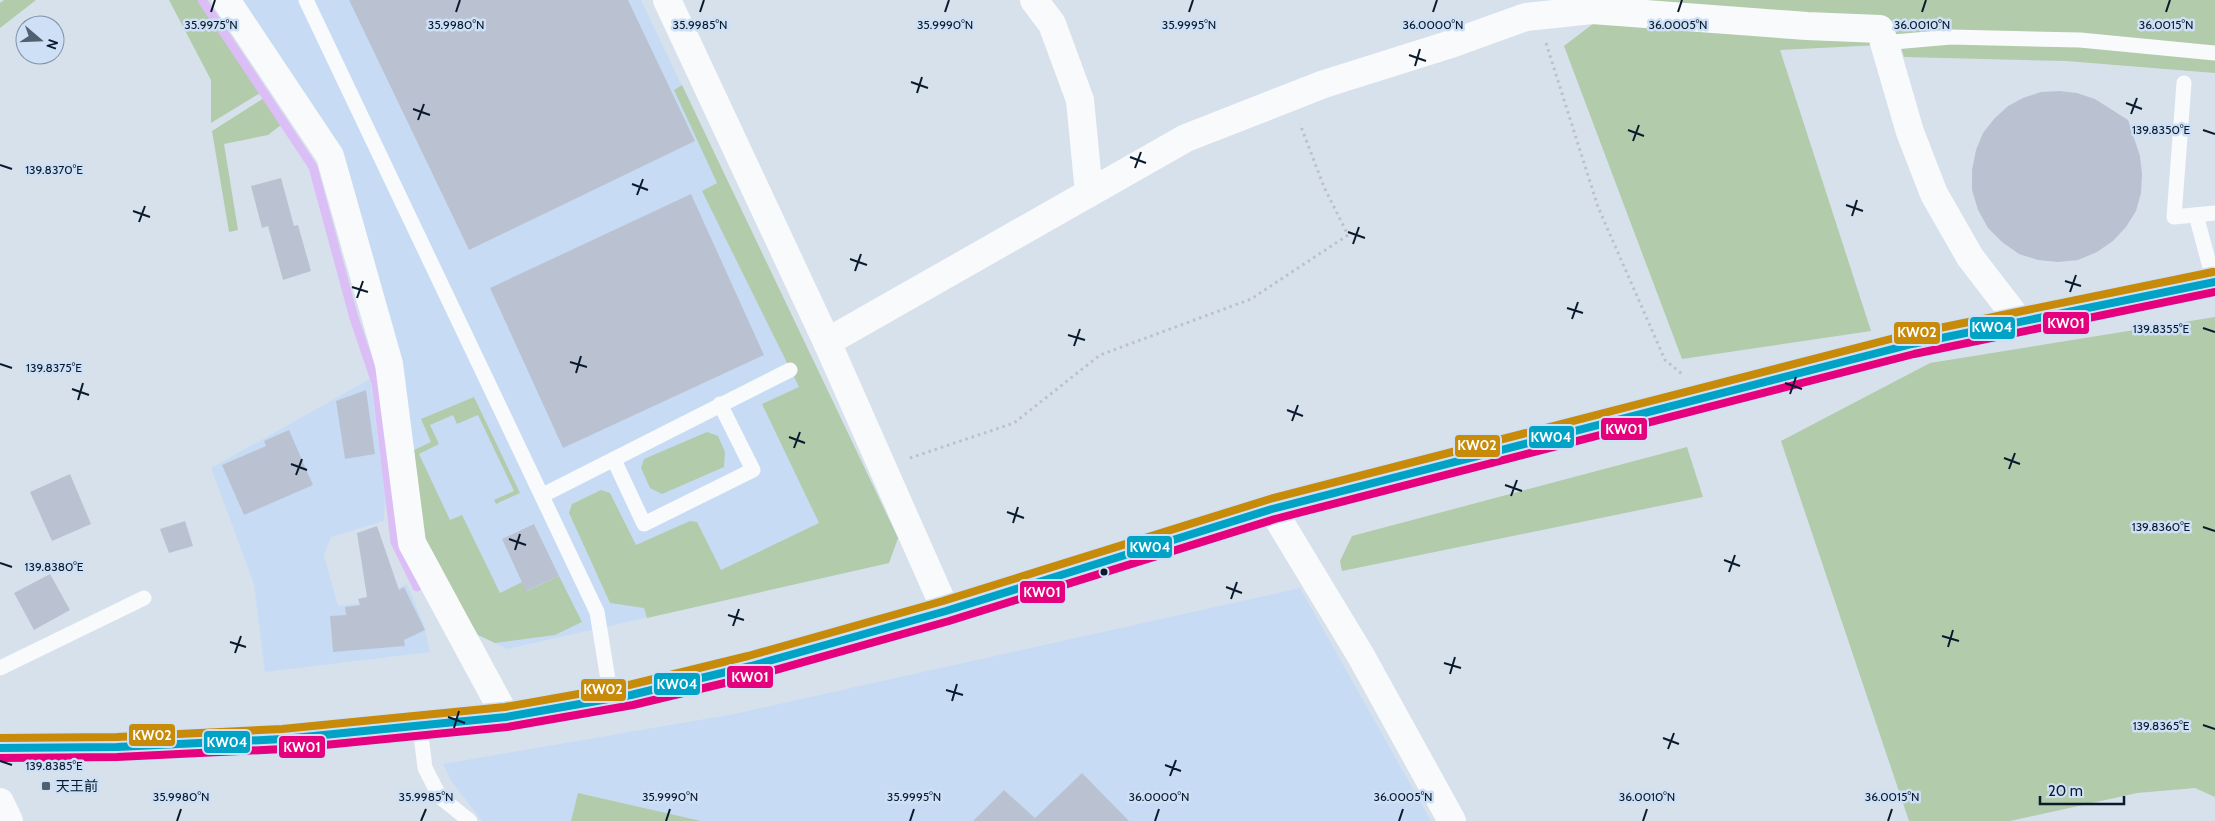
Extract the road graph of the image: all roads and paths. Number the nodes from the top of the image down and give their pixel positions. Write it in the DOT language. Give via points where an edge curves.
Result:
graph roads {
  1 [pos="226,0"];
  2 [pos="306,0"];
  3 [pos="667,0"];
  4 [pos="1034,0"];
  5 [pos="1538,16"];
  6 [pos="1882,43"];
  7 [pos="2215,53"];
  8 [pos="2184,83"];
  9 [pos="1290,97"];
  10 [pos="1089,193"];
  11 [pos="2215,213"];
  12 [pos="2196,215"];
  13 [pos="2214,282"];
  14 [pos="2020,322"];
  15 [pos="827,342"];
  16 [pos="790,370"];
  17 [pos="1708,398"];
  18 [pos="720,404"];
  19 [pos="614,460"];
  20 [pos="883,467"];
  21 [pos="543,495"];
  22 [pos="1272,509"];
  23 [pos="144,598"];
  24 [pos="946,611"];
  25 [pos="0,668"];
  26 [pos="612,698"];
  27 [pos="506,717"];
  28 [pos="420,727"];
  29 [pos="0,748"];
  30 [pos="0,802"];
  31 [pos="9,821"];
  32 [pos="470,821"];
  33 [pos="1452,821"];
  1 -- 27 [label="street" via="330,156 389,364 412,543"];
  2 -- 21 [label="lane"];
  3 -- 15 [label="street"];
  4 -- 10 [label="street" via="1052,24 1080,100"];
  5 -- 6 [label="street" via="1592,10 1880,29"];
  5 -- 9 [label="street" via="1526,17"];
  5 -- 17 [label="path" via="1598,207 1665,360"];
  6 -- 7 [label="lane" via="1951,37 2060,40"];
  6 -- 14 [label="street" via="1910,132 1934,194 1970,257"];
  8 -- 12 [label="lane" via="2174,217"];
  9 -- 10 [label="street" via="1186,138"];
  9 -- 20 [label="path" via="1324,187 1348,235 1251,299 1100,355 1014,423"];
  10 -- 15 [label="street"];
  11 -- 12 [label="lane"];
  12 -- 13 [label="lane"];
  13 -- 14 [label="street"];
  14 -- 17 [label="street" via="1912,344"];
  15 -- 20 [label="street"];
  16 -- 18 [label="lane"];
  17 -- 22 [label="street"];
  18 -- 19 [label="lane"];
  18 -- 19 [label="lane" via="754,470 644,524"];
  19 -- 21 [label="lane"];
  20 -- 24 [label="street"];
  21 -- 26 [label="lane" via="597,612"];
  22 -- 24 [label="street"];
  22 -- 33 [label="street" via="1361,656"];
  23 -- 25 [label="lane"];
  24 -- 26 [label="street" via="751,666"];
  26 -- 27 [label="street"];
  27 -- 28 [label="street"];
  28 -- 29 [label="street" via="284,739 117,747"];
  28 -- 32 [label="lane" via="425,768 440,797"];
  30 -- 31 [label="street"];
}
